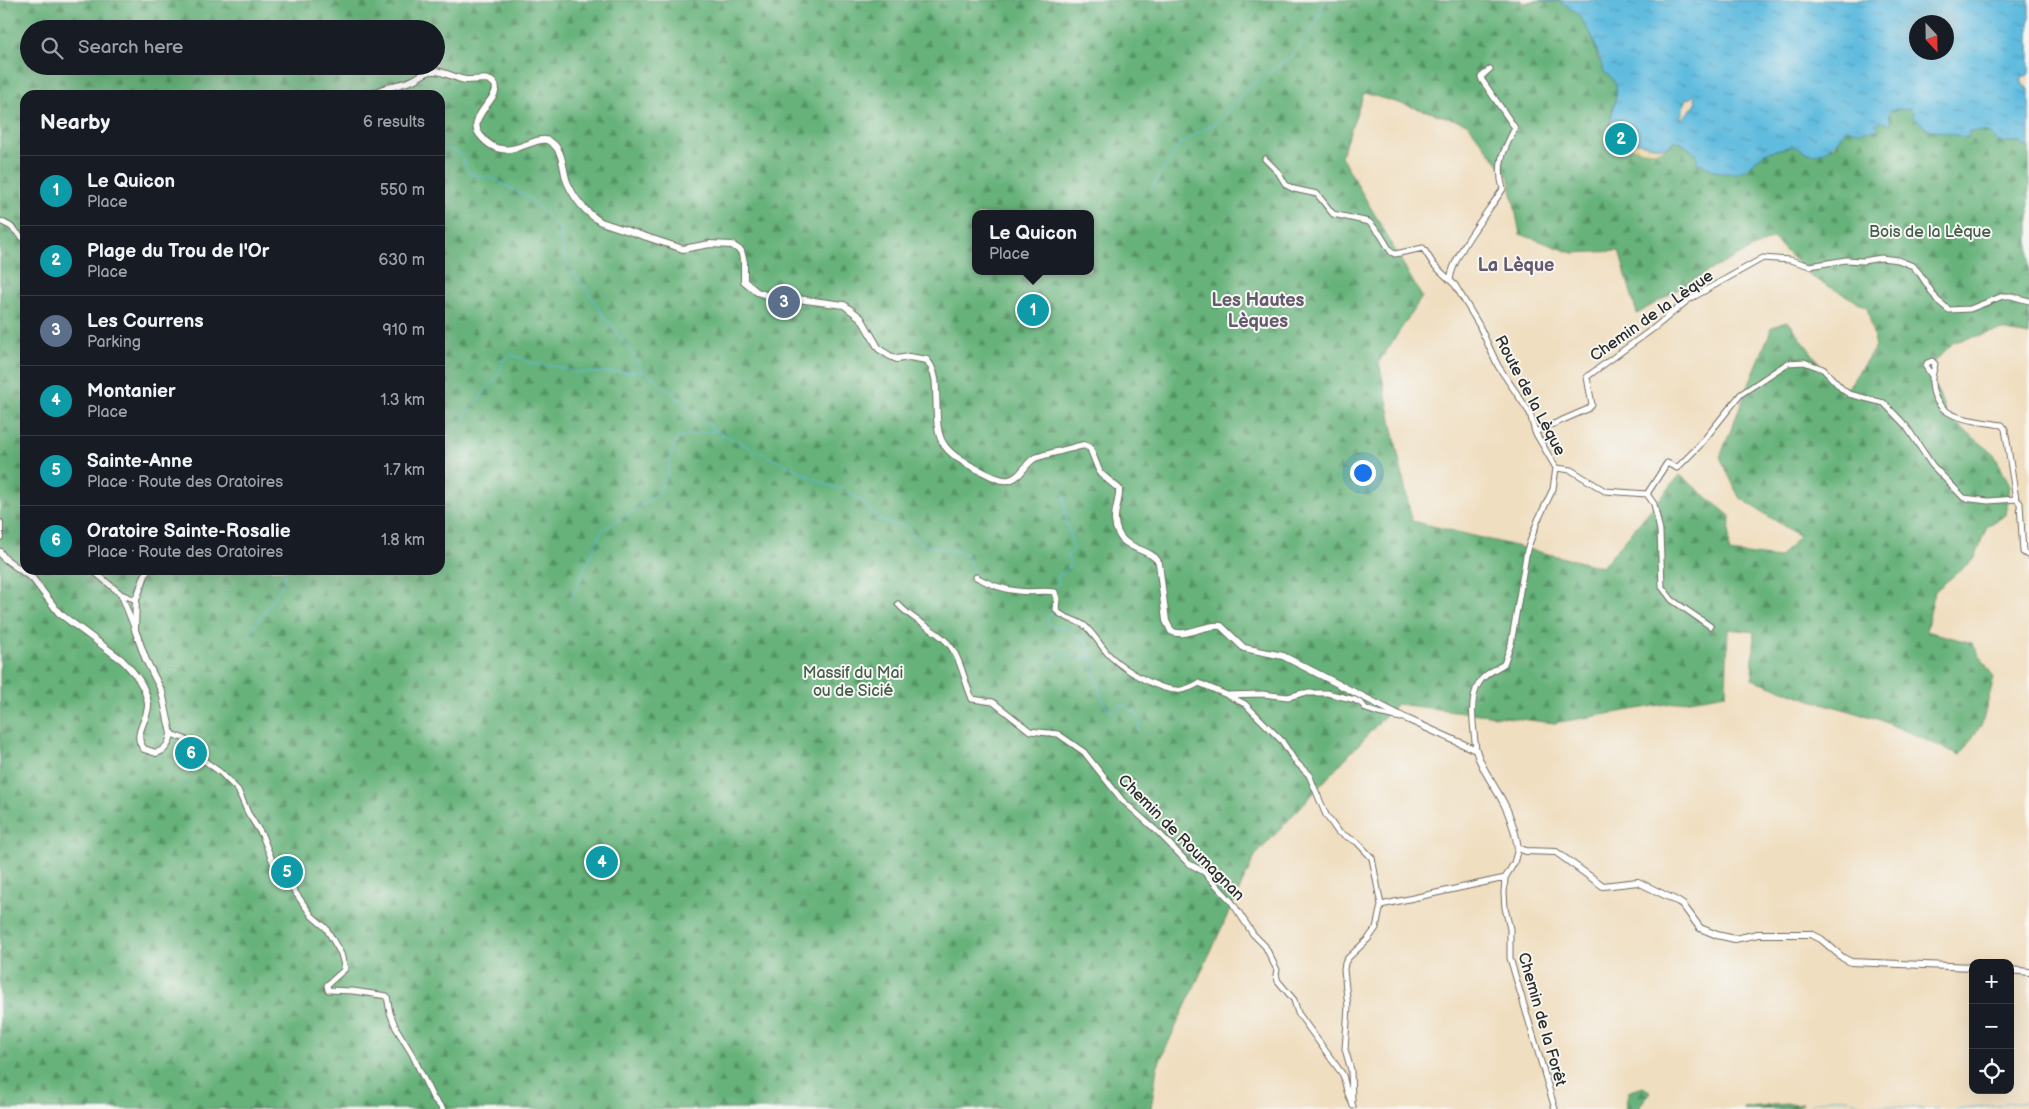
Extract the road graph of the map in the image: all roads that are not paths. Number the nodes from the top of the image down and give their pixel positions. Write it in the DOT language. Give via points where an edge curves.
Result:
graph roads {
  1 [pos="1490,69"];
  2 [pos="445,73"];
  3 [pos="421,75"];
  4 [pos="378,90"];
  5 [pos="1265,159"];
  6 [pos="0,221"];
  7 [pos="20,235"];
  8 [pos="1450,280"];
  9 [pos="2029,302"];
  10 [pos="1932,376"];
  11 [pos="1535,432"];
  12 [pos="1556,468"];
  13 [pos="1647,494"];
  14 [pos="2016,499"];
  15 [pos="0,523"];
  16 [pos="0,537"];
  17 [pos="0,552"];
  18 [pos="2029,556"];
  19 [pos="20,570"];
  20 [pos="27,575"];
  21 [pos="98,575"];
  22 [pos="145,575"];
  23 [pos="976,577"];
  24 [pos="121,594"];
  25 [pos="136,600"];
  26 [pos="898,604"];
  27 [pos="1710,626"];
  28 [pos="135,630"];
  29 [pos="1227,695"];
  30 [pos="1407,719"];
  31 [pos="171,734"];
  32 [pos="1476,750"];
  33 [pos="1518,848"];
  34 [pos="1506,878"];
  35 [pos="1381,905"];
  36 [pos="1969,967"];
  37 [pos="2014,970"];
  38 [pos="2029,972"];
  39 [pos="1353,1108"];
  40 [pos="443,1109"];
  41 [pos="1555,1109"];
  1 -- 8 [label="street" via="1481,77 1482,80 1515,128 1499,168 1504,190 1466,243 1451,271"];
  2 -- 30 [label="street" via="467,80 489,80 495,84 495,94 479,117 478,134 488,144 506,149 549,141 558,150 572,191 591,216 600,222 682,249 710,244 732,245 741,251 744,281 757,292 844,305 861,318 879,348 890,356 927,360 935,374 939,437 959,460 995,478 1007,480 1018,475 1034,459 1084,445 1090,448 1100,473 1119,489 1115,517 1120,536 1159,563 1170,631 1180,633 1211,625 1221,626 1244,648 1283,656"];
  3 -- 4 [label="street"];
  5 -- 8 [label="street, Route de la Lèque" via="1286,185 1317,194 1333,214 1369,222 1395,254 1422,248 1434,266"];
  6 -- 7 [label="street"];
  8 -- 11 [label="street, Route de la Lèque" via="1480,325 1498,366 1530,413"];
  9 -- 11 [label="street, Chemin de la Lèque" via="2003,296 1970,309 1948,310 1913,266 1898,260 1846,260 1810,266 1790,260 1763,258 1688,300 1592,373 1587,378 1592,400 1588,409"];
  10 -- 14 [label="street" via="1936,400 1950,414 1969,422 2005,429"];
  11 -- 12 [label="street, Route de la Lèque"];
  12 -- 13 [label="street" via="1571,470 1605,491"];
  12 -- 32 [label="street, Route de la Lèque" via="1553,489 1527,550 1511,644 1504,664 1479,682 1475,693"];
  13 -- 14 [label="street" via="1668,463 1677,468 1740,394 1788,363 1804,362 1823,369 1849,394 1884,403 1906,426 1932,465 1964,498 1988,501"];
  13 -- 27 [label="street" via="1654,504 1660,531 1662,587 1672,600"];
  14 -- 18 [label="street" via="2020,503 2023,552"];
  15 -- 16 [label="street"];
  17 -- 19 [label="street"];
  20 -- 31 [label="street" via="55,609 122,660 142,685 148,706 139,734 140,745 156,753 168,744"];
  21 -- 24 [label="street"];
  22 -- 25 [label="street"];
  23 -- 29 [label="street" via="993,586 1018,591 1054,592 1059,614 1077,620 1110,656 1154,684 1171,690 1199,684"];
  24 -- 25 [label="street"];
  24 -- 28 [label="street"];
  25 -- 28 [label="street"];
  26 -- 39 [label="street, Chemin de Roumagnan" via="950,646 972,699 992,702 1030,731 1058,734 1084,752 1122,800 1188,863 1204,872 1231,901 1272,957 1278,981 1294,1000 1298,1013 1343,1075"];
  28 -- 31 [label="street" via="162,692"];
  29 -- 30 [label="street" via="1288,697 1327,693 1355,700 1378,713"];
  29 -- 35 [label="street" via="1245,704 1278,737 1294,761 1309,775 1326,814 1338,832 1357,842 1372,858"];
  30 -- 32 [label="street"];
  31 -- 40 [label="street" via="185,739 238,790 276,870 312,916 329,932 345,969 327,985 328,990 387,996 396,1028 433,1098"];
  32 -- 33 [label="street" via="1507,810"];
  33 -- 34 [label="street, Chemin de la Forêt"];
  33 -- 36 [label="street" via="1556,852 1603,886 1638,882 1683,905 1700,928 1717,935 1735,939 1758,934 1811,934 1851,962"];
  34 -- 35 [label="street"];
  34 -- 41 [label="street, Chemin de la Forêt" via="1510,958"];
  35 -- 39 [label="street" via="1373,933 1345,963 1346,1049"];
  37 -- 38 [label="street"];
}
